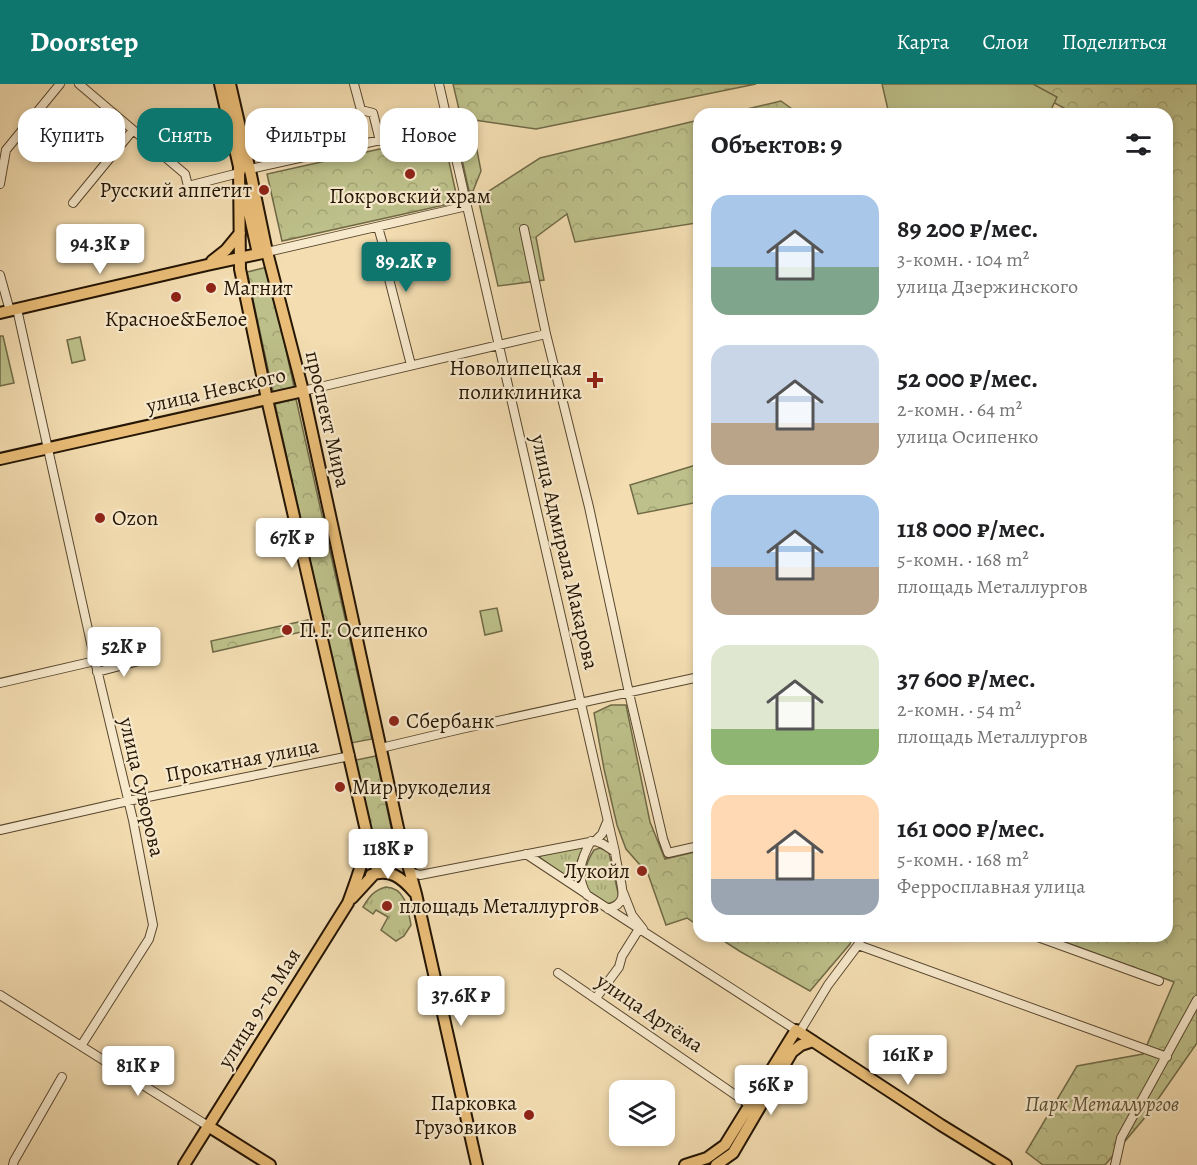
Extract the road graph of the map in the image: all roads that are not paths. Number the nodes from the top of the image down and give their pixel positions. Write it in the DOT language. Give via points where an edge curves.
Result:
graph roads {
  1 [pos="60,84"];
  2 [pos="79,84"];
  3 [pos="220,84"];
  4 [pos="230,84"];
  5 [pos="354,84"];
  6 [pos="439,84"];
  7 [pos="444,108"];
  8 [pos="133,130"];
  9 [pos="380,141"];
  10 [pos="457,162"];
  11 [pos="1,167"];
  12 [pos="243,170"];
  13 [pos="0,184"];
  14 [pos="73,203"];
  15 [pos="467,206"];
  16 [pos="378,227"];
  17 [pos="524,229"];
  18 [pos="240,233"];
  19 [pos="263,253"];
  20 [pos="241,257"];
  21 [pos="207,265"];
  22 [pos="0,275"];
  23 [pos="9,311"];
  24 [pos="546,334"];
  25 [pos="499,345"];
  26 [pos="411,365"];
  27 [pos="303,391"];
  28 [pos="267,399"];
  29 [pos="48,448"];
  30 [pos="0,459"];
  31 [pos="143,660"];
  32 [pos="94,661"];
  33 [pos="97,672"];
  34 [pos="693,678"];
  35 [pos="0,683"];
  36 [pos="629,693"];
  37 [pos="581,704"];
  38 [pos="381,748"];
  39 [pos="350,756"];
  40 [pos="129,801"];
  41 [pos="607,822"];
  42 [pos="0,830"];
  43 [pos="400,834"];
  44 [pos="367,835"];
  45 [pos="593,841"];
  46 [pos="693,847"];
  47 [pos="615,852"];
  48 [pos="526,854"];
  49 [pos="388,872"];
  50 [pos="375,873"];
  51 [pos="415,874"];
  52 [pos="356,883"];
  53 [pos="623,892"];
  54 [pos="416,894"];
  55 [pos="587,895"];
  56 [pos="348,903"];
  57 [pos="608,909"];
  58 [pos="639,929"];
  59 [pos="648,934"];
  60 [pos="859,942"];
  61 [pos="1052,942"];
  62 [pos="858,945"];
  63 [pos="558,973"];
  64 [pos="1159,981"];
  65 [pos="0,995"];
  66 [pos="596,998"];
  67 [pos="1197,1000"];
  68 [pos="797,1032"];
  69 [pos="813,1041"];
  70 [pos="81,1046"];
  71 [pos="1167,1057"];
  72 [pos="62,1077"];
  73 [pos="750,1105"];
  74 [pos="208,1126"];
  75 [pos="13,1165"];
  76 [pos="184,1165"];
  77 [pos="270,1165"];
  78 [pos="477,1165"];
  79 [pos="685,1165"];
  80 [pos="716,1165"];
  81 [pos="1006,1165"];
  82 [pos="1115,1165"];
  1 -- 11 [label="street" via="6,150"];
  2 -- 8 [label="street"];
  3 -- 12 [label="main road, проспект Мира"];
  4 -- 12 [label="main road, проспект Мира"];
  5 -- 9 [label="street" via="361,111 373,112"];
  6 -- 7 [label="street, улица Адмирала Макарова"];
  8 -- 12 [label="street" via="185,174 188,186"];
  8 -- 14 [label="street"];
  9 -- 12 [label="street"];
  10 -- 15 [label="street, улица Адмирала Макарова"];
  11 -- 13 [label="street"];
  12 -- 18 [label="main road, проспект Мира"];
  12 -- 19 [label="main road, проспект Мира"];
  15 -- 16 [label="street"];
  15 -- 25 [label="street, улица Адмирала Макарова"];
  16 -- 19 [label="street"];
  16 -- 26 [label="street"];
  17 -- 24 [label="street"];
  18 -- 20 [label="main road, проспект Мира"];
  18 -- 21 [label="main road"];
  19 -- 20 [label="main road"];
  19 -- 27 [label="main road, проспект Мира"];
  20 -- 21 [label="main road"];
  20 -- 28 [label="main road, проспект Мира" via="240,269"];
  21 -- 23 [label="main road"];
  22 -- 23 [label="street, улица Суворова"];
  23 -- 29 [label="street, улица Суворова"];
  24 -- 25 [label="street, улица Невского"];
  24 -- 36 [label="street"];
  25 -- 26 [label="street, улица Невского"];
  25 -- 37 [label="street, улица Адмирала Макарова"];
  26 -- 27 [label="street, улица Невского"];
  27 -- 28 [label="main road, улица Невского"];
  27 -- 38 [label="main road, проспект Мира"];
  28 -- 29 [label="main road, улица Невского"];
  28 -- 39 [label="main road, проспект Мира"];
  29 -- 30 [label="main road, улица Невского"];
  29 -- 32 [label="street, улица Суворова"];
  31 -- 33 [label="street"];
  32 -- 33 [label="street, улица Суворова"];
  32 -- 35 [label="street"];
  33 -- 40 [label="street, улица Суворова"];
  34 -- 36 [label="street"];
  36 -- 37 [label="street"];
  36 -- 46 [label="street" via="668,853"];
  37 -- 38 [label="street"];
  37 -- 41 [label="street, улица Адмирала Макарова"];
  38 -- 43 [label="main road, проспект Мира"];
  39 -- 40 [label="street, Прокатная улица"];
  39 -- 44 [label="main road, проспект Мира"];
  40 -- 42 [label="street, Прокатная улица"];
  40 -- 70 [label="street, улица Суворова" via="153,925 150,939"];
  41 -- 45 [label="street" via="602,834"];
  41 -- 47 [label="street, улица Адмирала Макарова"];
  43 -- 44 [label="main road" via="384,843"];
  43 -- 50 [label="main road"];
  43 -- 51 [label="main road, проспект Мира"];
  44 -- 52 [label="main road, проспект Мира"];
  45 -- 47 [label="street"];
  45 -- 48 [label="street"];
  45 -- 55 [label="street" via="579,869"];
  47 -- 53 [label="street, улица Адмирала Макарова"];
  48 -- 51 [label="street"];
  48 -- 55 [label="street"];
  49 -- 50 [label="main road"];
  49 -- 51 [label="main road"];
  49 -- 54 [label="main road" via="404,880"];
  50 -- 52 [label="main road"];
  50 -- 56 [label="main road"];
  51 -- 54 [label="main road, проспект Мира"];
  52 -- 56 [label="main road, проспект Мира"];
  53 -- 57 [label="street" via="618,905"];
  53 -- 59 [label="street" via="632,915"];
  54 -- 78 [label="main road"];
  55 -- 57 [label="street"];
  56 -- 74 [label="main road, улица 9-го Мая"];
  57 -- 58 [label="street"];
  58 -- 59 [label="street"];
  58 -- 66 [label="street"];
  59 -- 68 [label="street"];
  60 -- 62 [label="street"];
  61 -- 64 [label="street"];
  62 -- 68 [label="street"];
  62 -- 71 [label="street"];
  63 -- 66 [label="street, улица Артёма"];
  65 -- 70 [label="street"];
  66 -- 73 [label="street, улица Артёма"];
  67 -- 71 [label="street"];
  68 -- 69 [label="main road"];
  68 -- 73 [label="main road"];
  69 -- 80 [label="main road" via="792,1052 733,1153"];
  69 -- 81 [label="main road"];
  70 -- 74 [label="street"];
  71 -- 82 [label="street" via="1121,1138"];
  72 -- 75 [label="street"];
  73 -- 79 [label="main road" via="724,1145 707,1158"];
  74 -- 76 [label="main road, улица 9-го Мая"];
  74 -- 77 [label="main road"];
}
